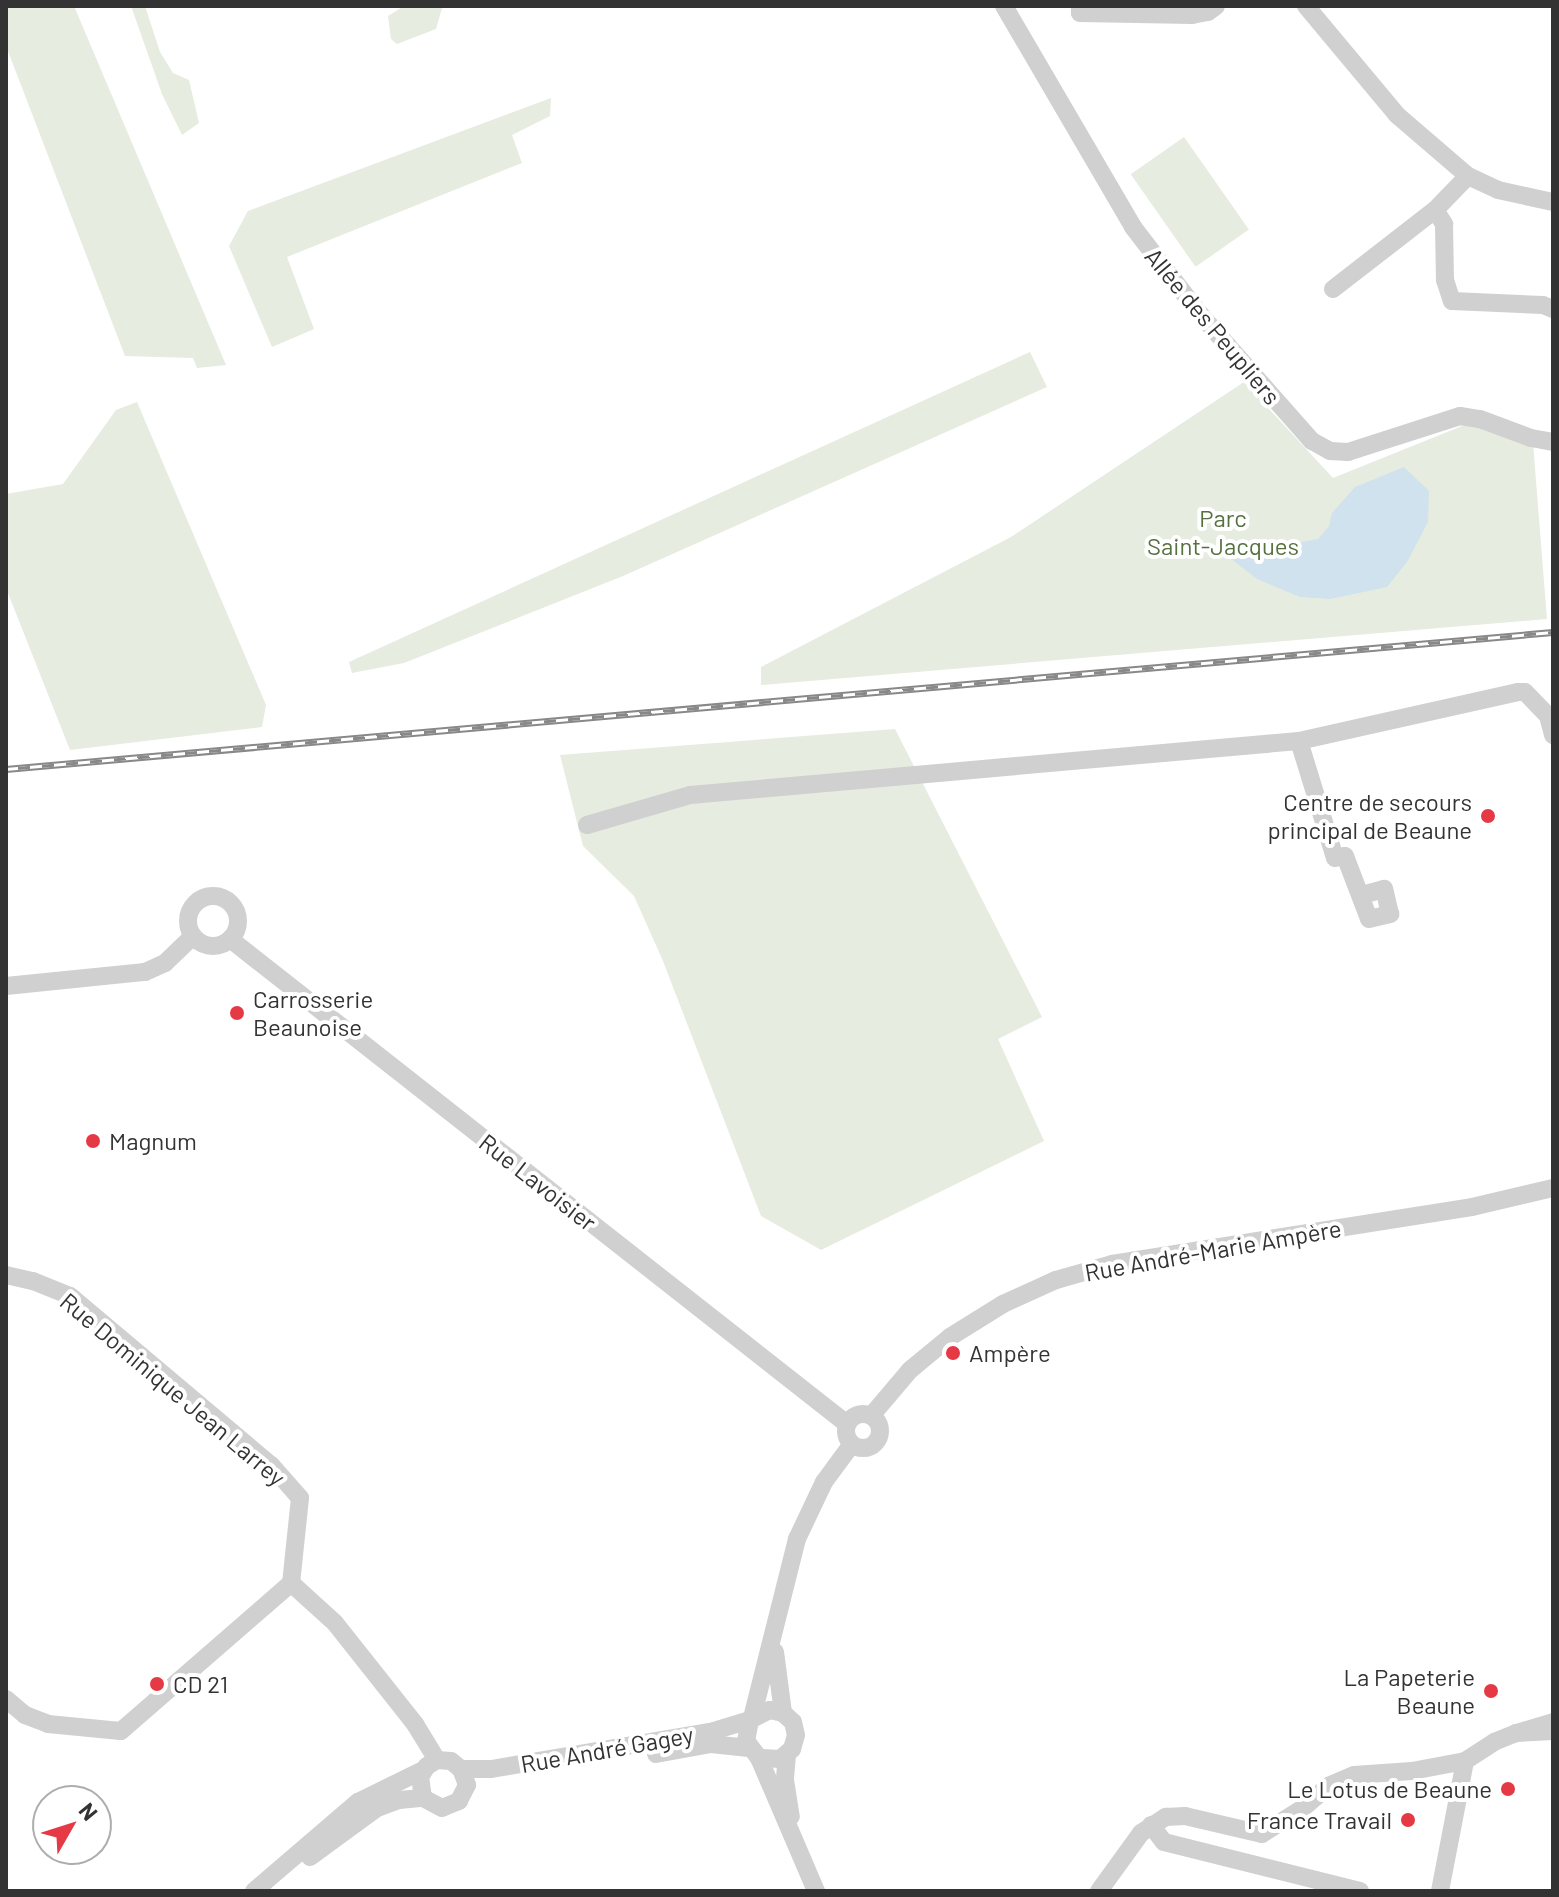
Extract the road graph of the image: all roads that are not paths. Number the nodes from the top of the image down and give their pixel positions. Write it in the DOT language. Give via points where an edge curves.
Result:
graph roads {
  1 [pos="1004,6"];
  2 [pos="1080,6"];
  3 [pos="1216,6"];
  4 [pos="1306,6"];
  5 [pos="1468,176"];
  6 [pos="1553,202"];
  7 [pos="1435,210"];
  8 [pos="1333,289"];
  9 [pos="1553,309"];
  10 [pos="1553,442"];
  11 [pos="1553,735"];
  12 [pos="1299,741"];
  13 [pos="587,825"];
  14 [pos="1361,895"];
  15 [pos="193,936"];
  16 [pos="230,939"];
  17 [pos="6,986"];
  18 [pos="1553,1188"];
  19 [pos="6,1275"];
  20 [pos="871,1416"];
  21 [pos="847,1424"];
  22 [pos="852,1444"];
  23 [pos="291,1583"];
  24 [pos="773,1633"];
  25 [pos="6,1699"];
  26 [pos="783,1713"];
  27 [pos="751,1719"];
  28 [pos="1553,1722"];
  29 [pos="1553,1731"];
  30 [pos="1516,1733"];
  31 [pos="754,1753"];
  32 [pos="787,1755"];
  33 [pos="1465,1761"];
  34 [pos="430,1765"];
  35 [pos="461,1769"];
  36 [pos="466,1791"];
  37 [pos="423,1798"];
  38 [pos="1151,1825"];
  39 [pos="794,1840"];
  40 [pos="254,1891"];
  41 [pos="272,1891"];
  42 [pos="816,1891"];
  43 [pos="1099,1891"];
  44 [pos="1360,1891"];
  45 [pos="1440,1891"];
  1 -- 10 [label="street, Allée des Peupliers" via="1139,236 1312,441 1330,451 1348,452 1460,416"];
  2 -- 3 [label="street" via="1080,13 1192,15"];
  4 -- 5 [label="street" via="1397,115"];
  5 -- 6 [label="street" via="1498,190"];
  5 -- 7 [label="street"];
  7 -- 8 [label="street"];
  7 -- 9 [label="street" via="1444,224 1445,280 1452,301"];
  11 -- 12 [label="street" via="1548,716 1525,692"];
  12 -- 13 [label="street" via="690,795"];
  12 -- 14 [label="street" via="1335,858 1345,856"];
  15 -- 16 [label="street" via="211,946"];
  15 -- 16 [label="street" via="191,908 201,898 216,896 229,901 237,913"];
  15 -- 17 [label="street" via="165,963 145,972"];
  16 -- 21 [label="street, Rue Lavoisier"];
  18 -- 20 [label="street, Rue André-Marie Ampère" via="1472,1207 1137,1259 1056,1280 950,1337 910,1370"];
  19 -- 23 [label="street, Rue Dominique Jean Larrey" via="70,1296 271,1465 300,1498"];
  20 -- 21 [label="street" via="855,1416"];
  20 -- 22 [label="street" via="879,1425 877,1441 868,1448"];
  21 -- 22 [label="street"];
  22 -- 24 [label="street" via="824,1482 797,1539"];
  23 -- 25 [label="street" via="121,1731 48,1724 25,1715"];
  23 -- 34 [label="street" via="335,1623 421,1732"];
  24 -- 26 [label="street"];
  24 -- 27 [label="street"];
  26 -- 27 [label="street" via="770,1710"];
  26 -- 32 [label="street" via="793,1722 796,1735"];
  27 -- 31 [label="street" via="746,1734"];
  27 -- 35 [label="street, Rue André Gagey" via="710,1732 482,1770"];
  28 -- 30 [label="street"];
  29 -- 30 [label="street"];
  30 -- 33 [label="street"];
  31 -- 32 [label="street" via="773,1761"];
  31 -- 36 [label="street, Rue André Gagey" via="711,1744 490,1782"];
  31 -- 39 [label="street"];
  32 -- 39 [label="street" via="785,1780"];
  33 -- 38 [label="street" via="1354,1775 1328,1786 1262,1834 1185,1816"];
  33 -- 45 [label="street"];
  34 -- 35 [label="street" via="451,1761"];
  34 -- 37 [label="street" via="419,1784"];
  34 -- 40 [label="street" via="358,1802"];
  35 -- 36 [label="street"];
  36 -- 37 [label="street" via="448,1807 435,1807"];
  37 -- 41 [label="street" via="399,1800 365,1813"];
  38 -- 43 [label="street"];
  38 -- 44 [label="street" via="1164,1842"];
  39 -- 42 [label="street"];
}
